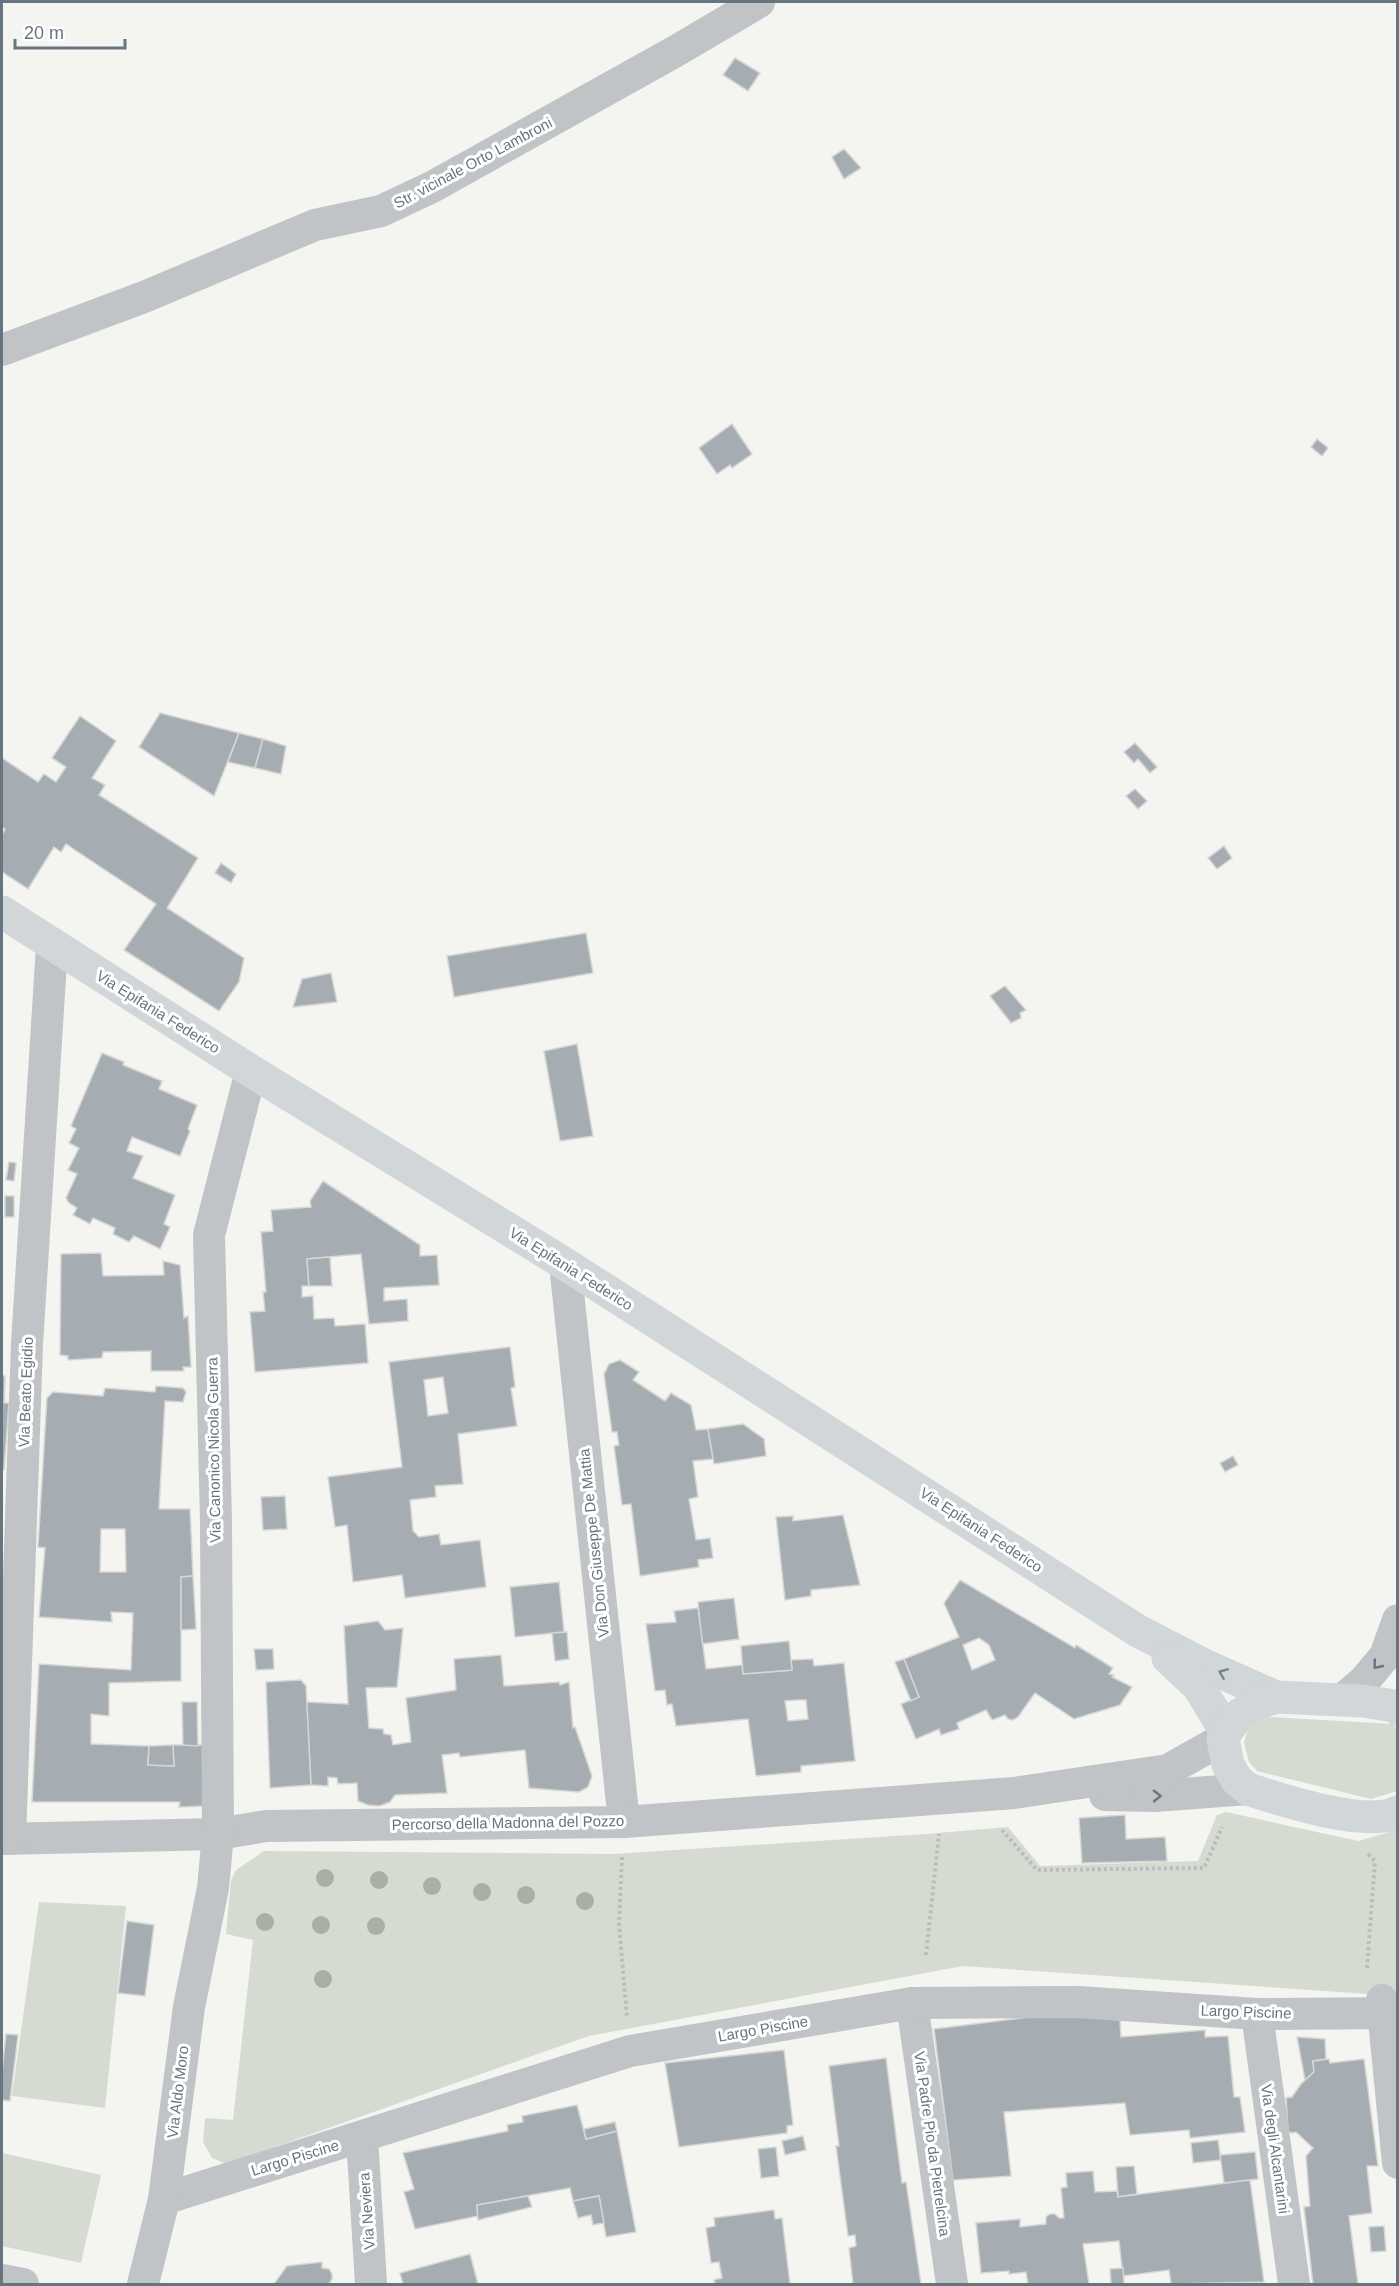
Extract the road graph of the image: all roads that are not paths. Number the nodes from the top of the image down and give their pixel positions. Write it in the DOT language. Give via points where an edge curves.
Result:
graph roads {
  1 [pos="759,2"];
  2 [pos="2,350"];
  3 [pos="2,912"];
  4 [pos="52,945"];
  5 [pos="251,1071"];
  6 [pos="565,1264"];
  7 [pos="14,1344"];
  8 [pos="1398,1620"];
  9 [pos="1138,1631"];
  10 [pos="1276,1697"];
  11 [pos="1342,1700"];
  12 [pos="1398,1709"];
  13 [pos="1225,1735"];
  14 [pos="1248,1789"];
  15 [pos="1014,1793"];
  16 [pos="1398,1812"];
  17 [pos="624,1822"];
  18 [pos="218,1834"];
  19 [pos="6,1839"];
  20 [pos="211,1898"];
  21 [pos="1382,2000"];
  22 [pos="912,2004"];
  23 [pos="1257,2014"];
  24 [pos="362,2137"];
  25 [pos="1398,2163"];
  26 [pos="164,2199"];
  27 [pos="2,2280"];
  28 [pos="23,2284"];
  29 [pos="143,2284"];
  30 [pos="371,2284"];
  31 [pos="952,2284"];
  32 [pos="1294,2284"];
  1 -- 2 [label="street, Str. vicinale Orto Lambroni" via="432,187 381,211 315,225 144,297"];
  3 -- 4 [label="main road, Via Epifania Federico"];
  4 -- 5 [label="main road, Via Epifania Federico"];
  4 -- 7 [label="street, Via Beato Egidio"];
  5 -- 6 [label="main road, Via Epifania Federico"];
  5 -- 18 [label="street, Via Canonico Nicola Guerra" via="209,1235"];
  6 -- 9 [label="main road, Via Epifania Federico"];
  6 -- 17 [label="street, Via Don Giuseppe De Mattia"];
  7 -- 19 [label="street, Via Beato Egidio"];
  8 -- 11 [label="street, one-way" via="1385,1656"];
  10 -- 9 [label="main road, Via Epifania Federico, one-way"];
  9 -- 13 [label="main road, Via Epifania Federico" via="1199,1687"];
  10 -- 11 [label="main road"];
  10 -- 13 [label="main road" via="1239,1715"];
  11 -- 12 [label="main road"];
  13 -- 14 [label="main road, Via Epifania Federico" via="1228,1765"];
  13 -- 15 [label="street" via="1168,1770"];
  15 -- 14 [label="street, one-way" via="1155,1796"];
  14 -- 16 [label="main road" via="1360,1817"];
  15 -- 17 [label="street, Percorso della Madonna del Pozzo"];
  17 -- 18 [label="street, Percorso della Madonna del Pozzo" via="266,1827"];
  18 -- 19 [label="street, Percorso della Madonna del Pozzo"];
  18 -- 20 [label="street, Via Canonico Nicola Guerra"];
  20 -- 26 [label="street, Via Aldo Moro" via="189,2007"];
  21 -- 23 [label="street, Largo Piscine"];
  21 -- 25 [label="street"];
  22 -- 23 [label="street, Largo Piscine" via="1078,2002"];
  22 -- 24 [label="street, Largo Piscine" via="630,2051"];
  22 -- 31 [label="street, Via Padre Pio da Pietrelcina"];
  23 -- 32 [label="street, Via degli Alcantarini"];
  24 -- 26 [label="street, Largo Piscine"];
  24 -- 30 [label="street, Via Neviera"];
  26 -- 29 [label="street, Via Aldo Moro"];
  27 -- 28 [label="street"];
}
